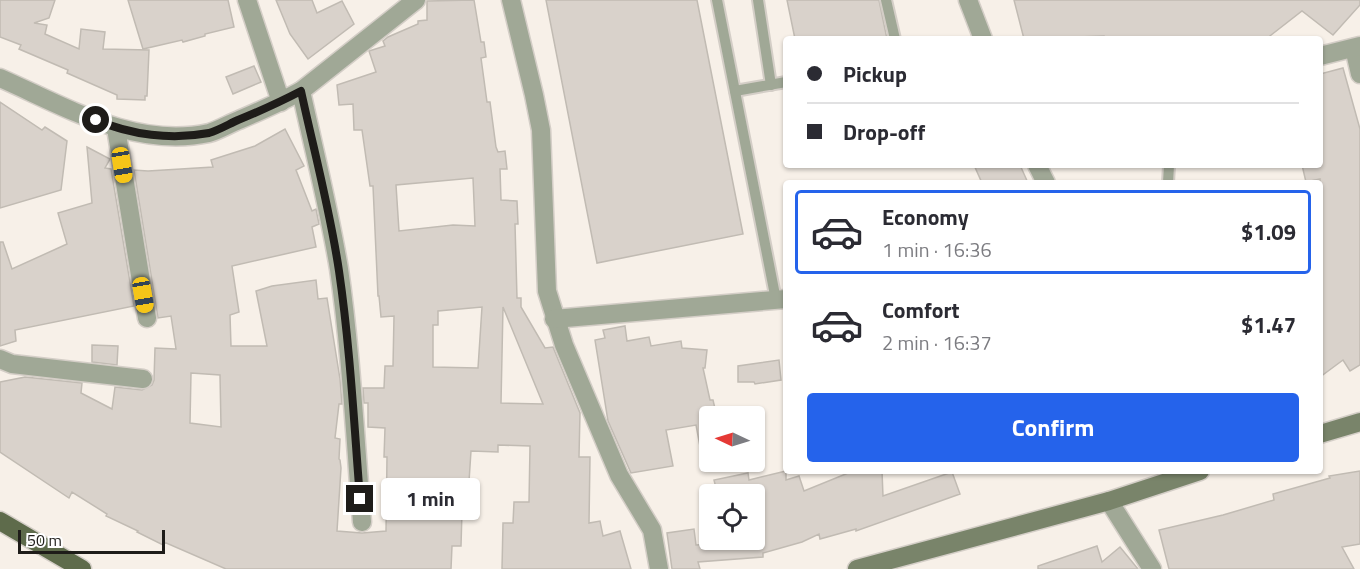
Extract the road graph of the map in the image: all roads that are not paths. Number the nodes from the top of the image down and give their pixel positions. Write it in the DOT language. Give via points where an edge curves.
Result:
graph roads {
  1 [pos="247,0"];
  2 [pos="416,0"];
  3 [pos="512,0"];
  4 [pos="717,0"];
  5 [pos="758,0"];
  6 [pos="886,0"];
  7 [pos="968,0"];
  8 [pos="893,36"];
  9 [pos="982,36"];
  10 [pos="1357,47"];
  11 [pos="1323,55"];
  12 [pos="1360,75"];
  13 [pos="0,78"];
  14 [pos="783,83"];
  15 [pos="771,85"];
  16 [pos="301,91"];
  17 [pos="735,91"];
  18 [pos="281,102"];
  19 [pos="116,128"];
  20 [pos="781,300"];
  21 [pos="147,318"];
  22 [pos="554,319"];
  23 [pos="0,359"];
  24 [pos="143,379"];
  25 [pos="1360,422"];
  26 [pos="1323,433"];
  27 [pos="1180,474"];
  28 [pos="1161,477"];
  29 [pos="1109,501"];
  30 [pos="0,521"];
  31 [pos="362,522"];
  32 [pos="82,569"];
  33 [pos="660,569"];
  34 [pos="857,569"];
  35 [pos="1152,569"];
  1 -- 18 [label="street"];
  2 -- 16 [label="street"];
  3 -- 22 [label="street" via="540,130 547,291"];
  4 -- 17 [label="lane"];
  5 -- 15 [label="lane"];
  6 -- 8 [label="lane"];
  7 -- 9 [label="street"];
  10 -- 11 [label="street"];
  10 -- 12 [label="street"];
  13 -- 19 [label="street"];
  14 -- 15 [label="lane"];
  15 -- 17 [label="lane"];
  16 -- 18 [label="street"];
  16 -- 31 [label="street" via="339,270"];
  17 -- 20 [label="lane"];
  18 -- 19 [label="street" via="211,132 181,137"];
  19 -- 21 [label="street"];
  20 -- 22 [label="street"];
  22 -- 33 [label="street" via="619,476 652,530"];
  23 -- 24 [label="street" via="12,364"];
  25 -- 26 [label="street"];
  27 -- 28 [label="street"];
  28 -- 29 [label="street"];
  29 -- 34 [label="street"];
  29 -- 35 [label="street"];
  30 -- 32 [label="main road"];
}
